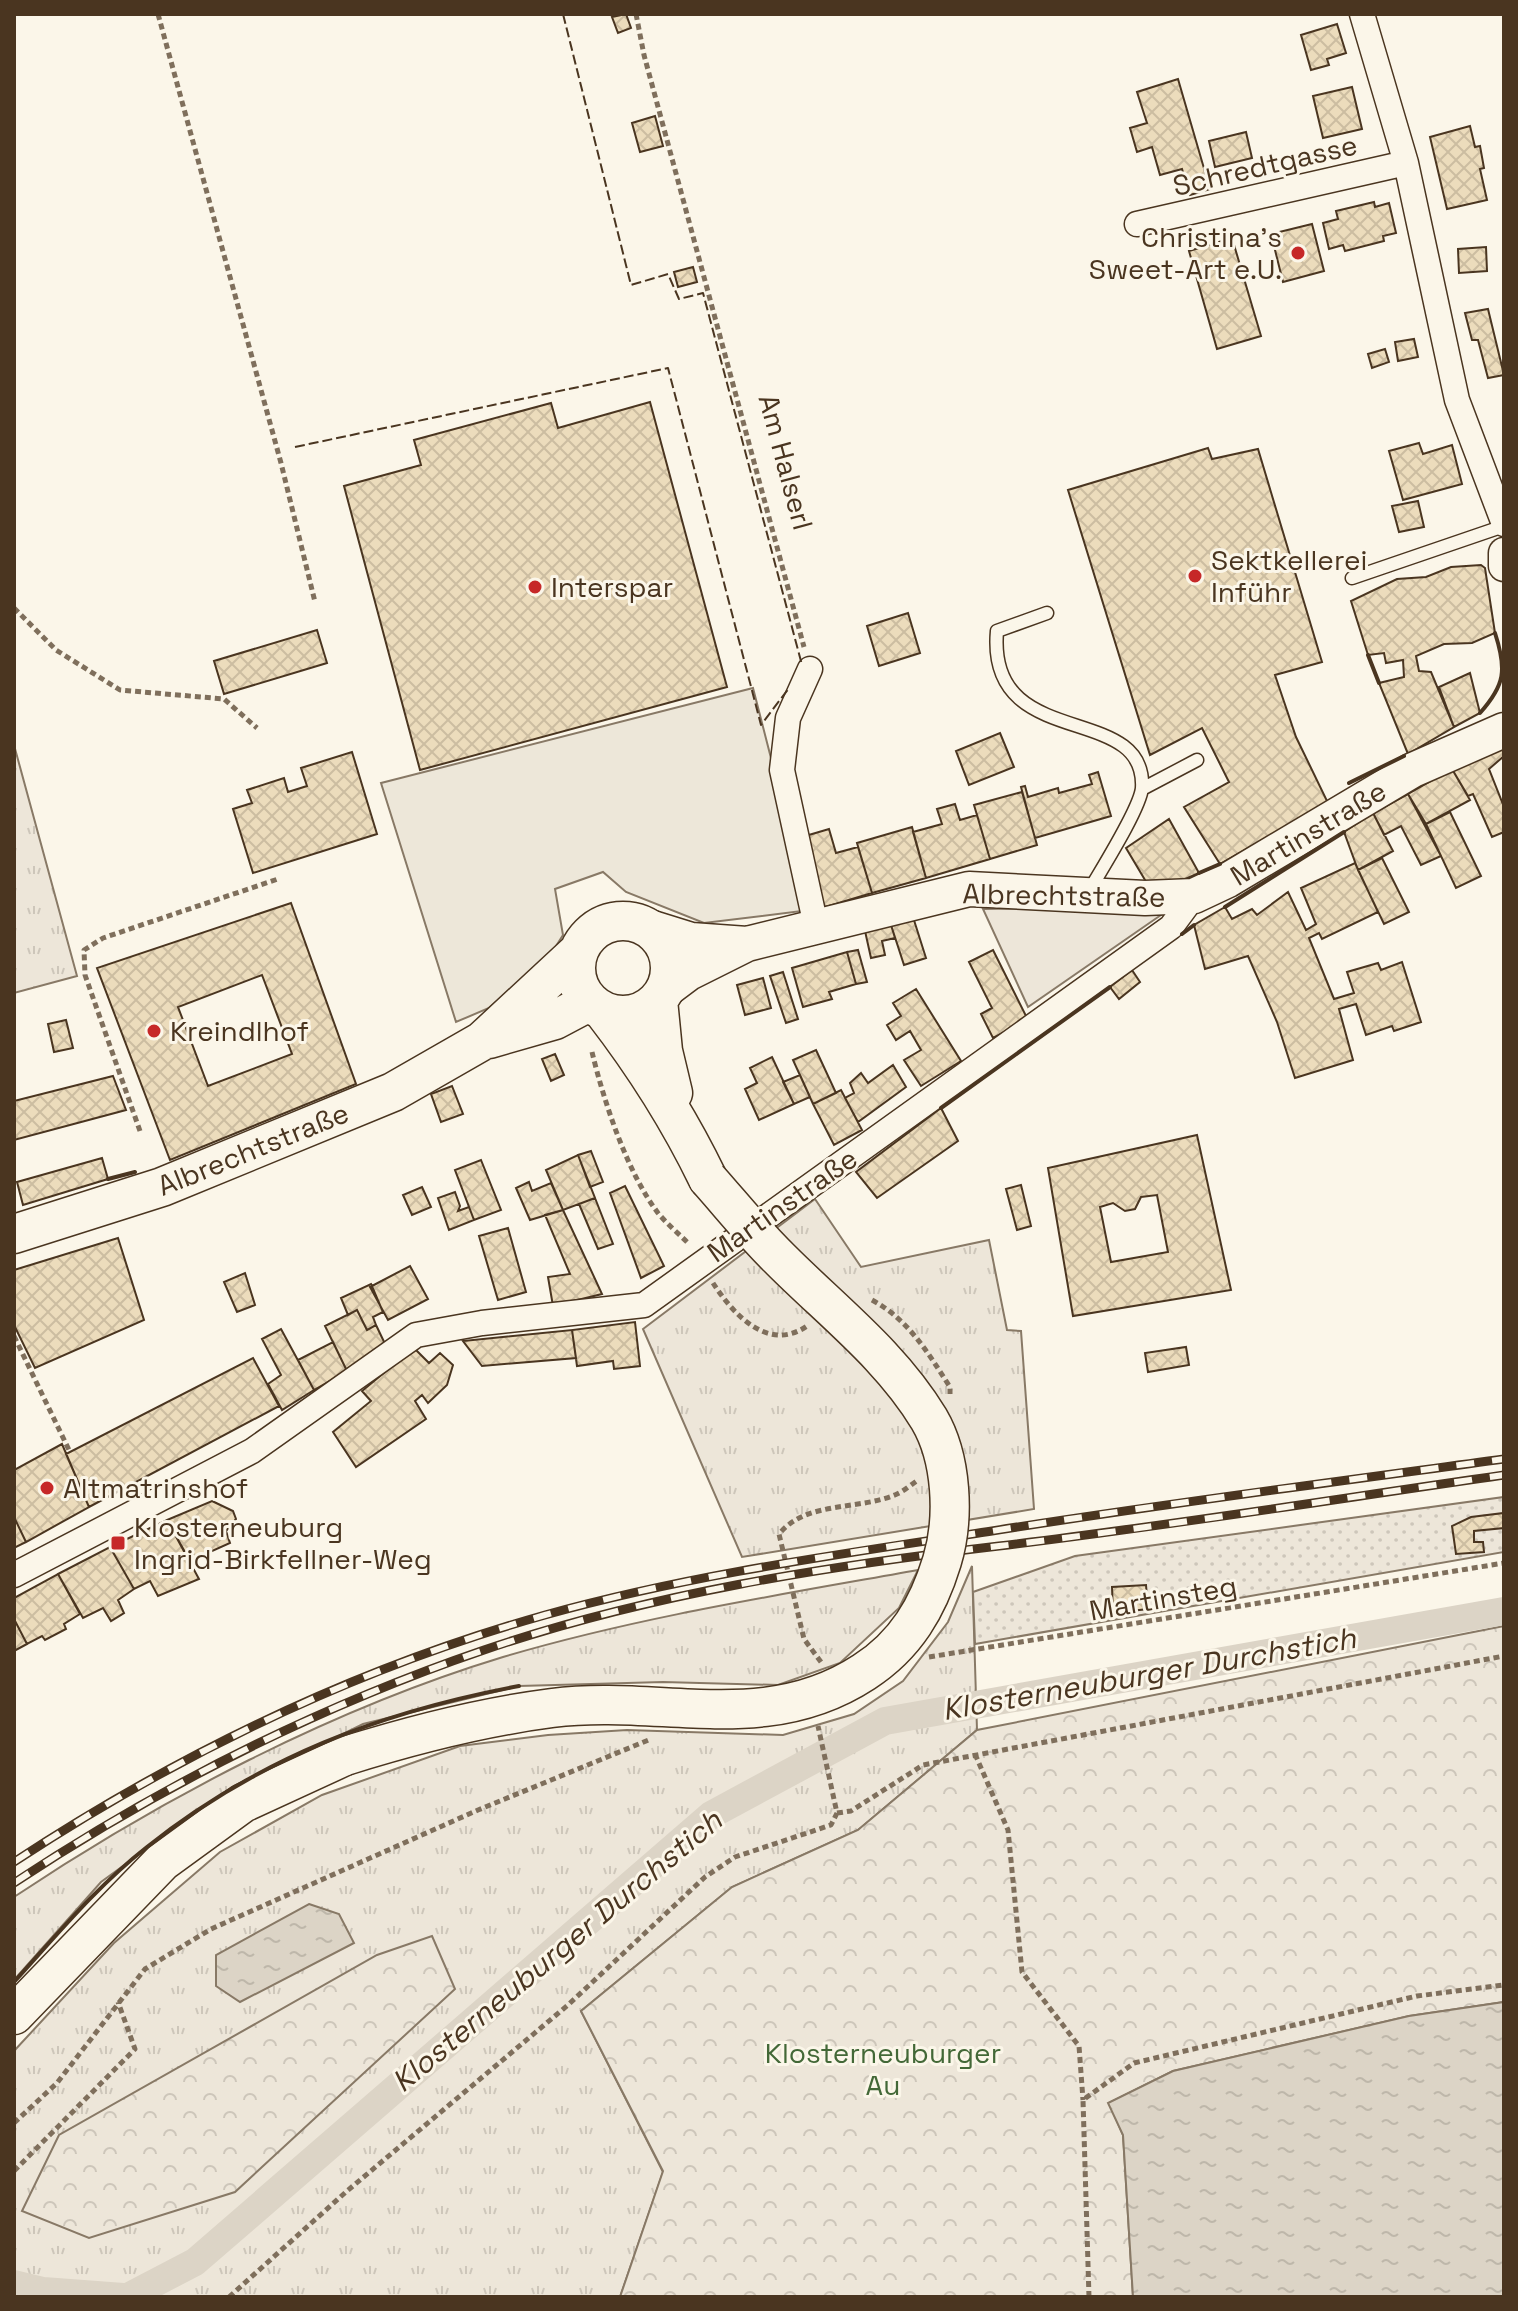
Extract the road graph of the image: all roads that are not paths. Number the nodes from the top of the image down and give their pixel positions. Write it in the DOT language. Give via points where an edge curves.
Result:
graph roads {
  1 [pos="1362,14"];
  2 [pos="1406,163"];
  3 [pos="1137,224"];
  4 [pos="1504,525"];
  5 [pos="1504,553"];
  6 [pos="1504,566"];
  7 [pos="1352,578"];
  8 [pos="1047,613"];
  9 [pos="810,669"];
  10 [pos="1504,730"];
  11 [pos="1197,760"];
  12 [pos="1142,789"];
  13 [pos="1087,894"];
  14 [pos="1194,896"];
  15 [pos="646,926"];
  16 [pos="816,926"];
  17 [pos="747,944"];
  18 [pos="579,951"];
  19 [pos="662,996"];
  20 [pos="596,1007"];
  21 [pos="482,1041"];
  22 [pos="682,1127"];
  23 [pos="14,1234"];
  24 [pos="14,1575"];
  25 [pos="14,2015"];
  1 -- 2 [label="street, Schredtgasse"];
  2 -- 3 [label="street, Schredtgasse"];
  2 -- 4 [label="street, Schredtgasse" via="1457,400"];
  4 -- 7 [label="lane"];
  5 -- 6 [label="street"];
  8 -- 12 [label="lane" via="997,631 998,670 1038,713 1118,741 1137,762"];
  9 -- 16 [label="street" via="788,718 782,770"];
  10 -- 14 [label="main road, Martinstraße" via="1413,770"];
  11 -- 12 [label="lane"];
  12 -- 13 [label="lane"];
  13 -- 14 [label="main road, Albrechtstraße"];
  13 -- 16 [label="main road, Albrechtstraße" via="969,889"];
  14 -- 24 [label="street, Martinstraße" via="1171,927 644,1305 416,1335 252,1451"];
  15 -- 17 [label="main road, Albrechtstraße" via="691,940"];
  15 -- 18 [label="main road" via="611,922 594,930"];
  15 -- 19 [label="main road" via="669,955"];
  16 -- 17 [label="main road, Albrechtstraße"];
  17 -- 19 [label="main road, Albrechtstraße" via="689,973"];
  18 -- 20 [label="main road" via="578,978"];
  18 -- 21 [label="main road, Albrechtstraße"];
  19 -- 20 [label="main road" via="628,1014"];
  19 -- 22 [label="main road" via="663,1051"];
  20 -- 21 [label="main road, Albrechtstraße"];
  20 -- 22 [label="main road" via="637,1054"];
  21 -- 23 [label="main road, Albrechtstraße" via="393,1092 162,1187"];
  22 -- 25 [label="main road, bridge" via="708,1179 778,1258 897,1370 931,1423 950,1494 946,1546 931,1597 911,1631 877,1664 837,1690 797,1704 730,1710 552,1708 411,1735 345,1756 243,1803 162,1862"];
}
